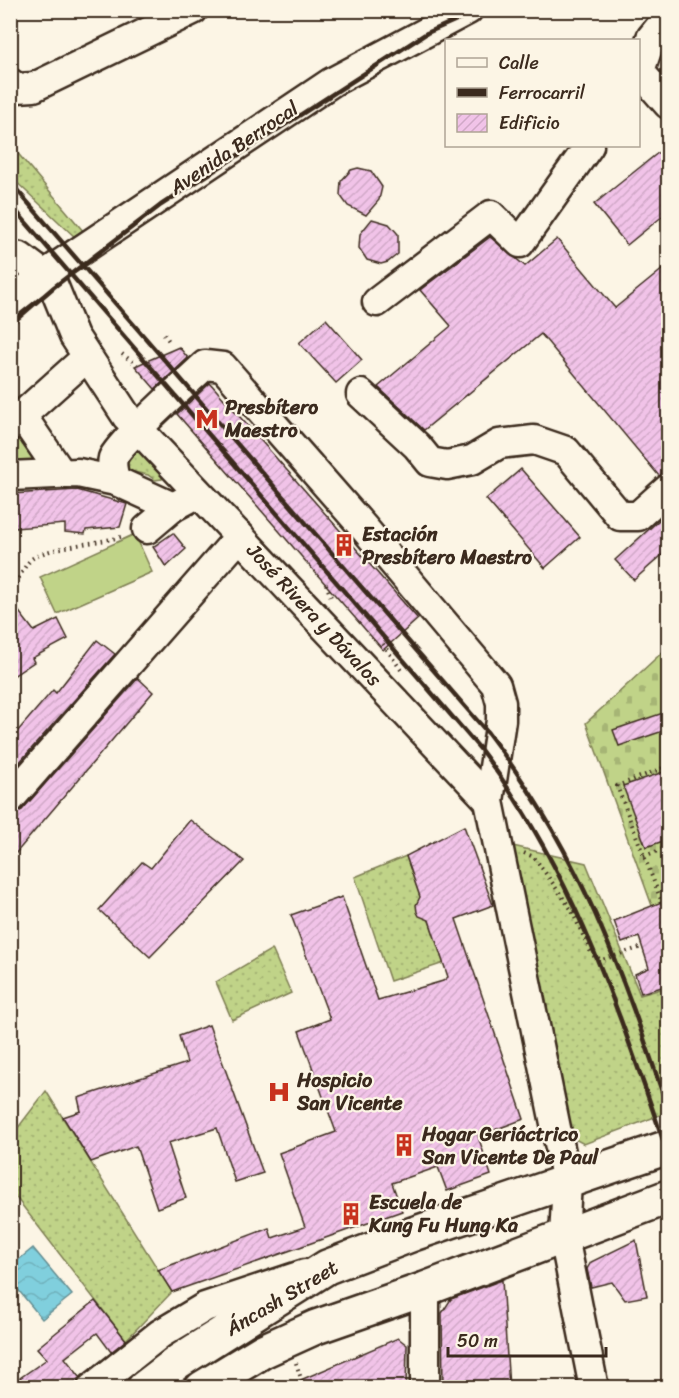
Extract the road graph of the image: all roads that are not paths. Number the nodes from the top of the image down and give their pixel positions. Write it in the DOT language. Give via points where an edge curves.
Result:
graph roads {
  1 [pos="193,10"];
  2 [pos="468,10"];
  3 [pos="669,17"];
  4 [pos="640,75"];
  5 [pos="10,83"];
  6 [pos="669,104"];
  7 [pos="589,147"];
  8 [pos="10,255"];
  9 [pos="44,274"];
  10 [pos="10,302"];
  11 [pos="377,302"];
  12 [pos="87,357"];
  13 [pos="361,394"];
  14 [pos="16,421"];
  15 [pos="138,429"];
  16 [pos="62,473"];
  17 [pos="10,476"];
  18 [pos="116,481"];
  19 [pos="669,489"];
  20 [pos="201,495"];
  21 [pos="173,507"];
  22 [pos="147,529"];
  23 [pos="240,536"];
  24 [pos="10,800"];
  25 [pos="489,801"];
  26 [pos="669,1147"];
  27 [pos="567,1182"];
  28 [pos="669,1197"];
  29 [pos="564,1237"];
  30 [pos="327,1267"];
  31 [pos="425,1289"];
  32 [pos="92,1388"];
  33 [pos="144,1388"];
  34 [pos="202,1388"];
  35 [pos="425,1388"];
  36 [pos="594,1388"];
  1 -- 5 [label="street" via="34,87 17,88"];
  2 -- 9 [label="street, Avenida Berrocal" via="332,82"];
  3 -- 4 [label="street" via="651,38"];
  4 -- 6 [label="street"];
  7 -- 11 [label="street" via="520,243 491,215"];
  8 -- 9 [label="street, José Rivera y Dávalos" via="20,257"];
  9 -- 10 [label="street, Avenida Berrocal"];
  9 -- 12 [label="street, José Rivera y Dávalos"];
  12 -- 14 [label="street"];
  12 -- 15 [label="street, José Rivera y Dávalos"];
  13 -- 19 [label="street" via="430,462 447,465 472,460 499,444 534,440 566,451 620,516 638,516"];
  14 -- 16 [label="street"];
  15 -- 18 [label="street" via="113,456"];
  15 -- 20 [label="street, José Rivera y Dávalos"];
  15 -- 25 [label="street" via="206,365 223,367 496,685 501,720"];
  16 -- 17 [label="street"];
  16 -- 18 [label="street"];
  18 -- 21 [label="street"];
  20 -- 21 [label="street"];
  20 -- 23 [label="street, José Rivera y Dávalos"];
  21 -- 22 [label="street"];
  23 -- 24 [label="street"];
  23 -- 25 [label="street, José Rivera y Dávalos"];
  25 -- 27 [label="street"];
  26 -- 27 [label="main road, Áncash Street"];
  27 -- 29 [label="street"];
  27 -- 30 [label="main road, Áncash Street"];
  28 -- 29 [label="main road, Áncash Street"];
  29 -- 31 [label="main road, Áncash Street"];
  29 -- 36 [label="street"];
  30 -- 32 [label="street" via="205,1306 160,1334"];
  30 -- 33 [label="main road, Áncash Street" via="179,1361"];
  31 -- 34 [label="main road, Áncash Street" via="316,1327 263,1351"];
  31 -- 35 [label="street"];
}
